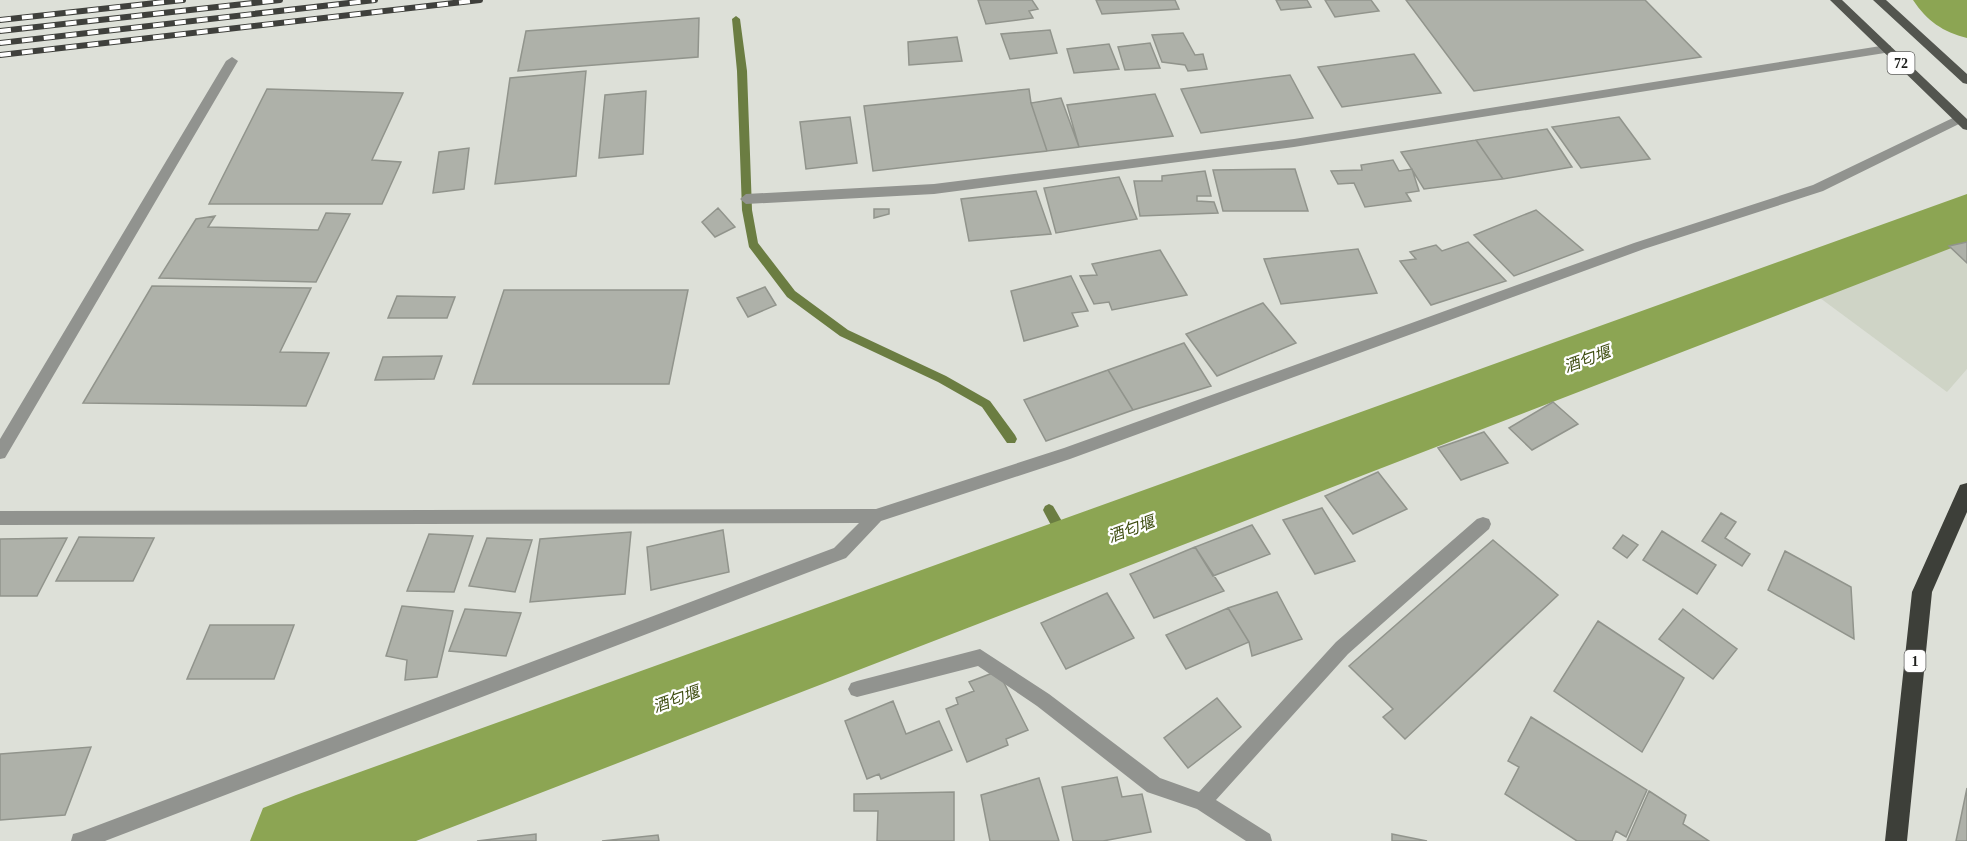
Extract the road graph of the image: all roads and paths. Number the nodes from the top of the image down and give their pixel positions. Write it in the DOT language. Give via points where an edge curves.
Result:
graph roads {
  1 [pos="1836,0"];
  2 [pos="1879,0"];
  3 [pos="1887,49"];
  4 [pos="232,62"];
  5 [pos="1967,80"];
  6 [pos="1963,122"];
  7 [pos="746,198"];
  8 [pos="0,453"];
  9 [pos="1967,491"];
  10 [pos="876,516"];
  11 [pos="0,518"];
  12 [pos="1483,524"];
  13 [pos="857,689"];
  14 [pos="1202,802"];
  15 [pos="80,841"];
  16 [pos="1263,841"];
  17 [pos="1896,841"];
  1 -- 3 [label="main road, 72"];
  2 -- 5 [label="main road, 72"];
  3 -- 6 [label="main road, 72"];
  3 -- 7 [label="street" via="1294,143 934,189"];
  4 -- 8 [label="street"];
  6 -- 10 [label="street" via="1818,188 1639,246 1065,454"];
  9 -- 17 [label="highway, 1" via="1922,592"];
  10 -- 11 [label="street"];
  10 -- 15 [label="street" via="840,553"];
  12 -- 14 [label="street" via="1342,648"];
  13 -- 14 [label="street" via="980,657 1154,785"];
  14 -- 16 [label="street"];
}
